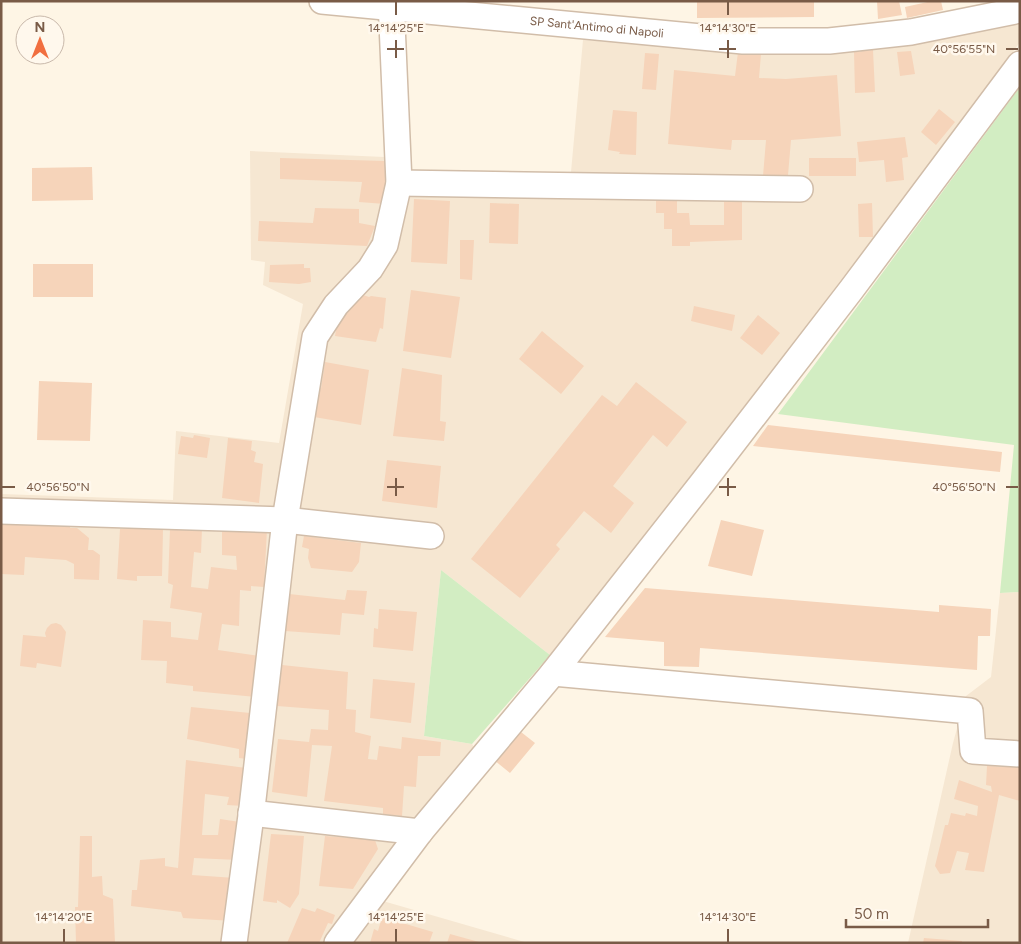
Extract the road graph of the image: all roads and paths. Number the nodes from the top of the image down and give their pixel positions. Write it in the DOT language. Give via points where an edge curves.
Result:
graph roads {
  1 [pos="322,1"];
  2 [pos="391,5"];
  3 [pos="1020,10"];
  4 [pos="1020,64"];
  5 [pos="399,183"];
  6 [pos="800,189"];
  7 [pos="1,511"];
  8 [pos="285,520"];
  9 [pos="431,536"];
  10 [pos="552,673"];
  11 [pos="1020,754"];
  12 [pos="251,813"];
  13 [pos="420,832"];
  14 [pos="234,943"];
  15 [pos="337,943"];
  1 -- 2 [label="street, SP Sant'Antimo di Napoli"];
  2 -- 3 [label="street, SP Sant'Antimo di Napoli" via="743,41 829,41 911,32"];
  2 -- 5 [label="street"];
  4 -- 10 [label="street" via="851,290"];
  5 -- 6 [label="street"];
  5 -- 8 [label="street" via="384,245 370,269 336,305 316,338"];
  7 -- 8 [label="street"];
  8 -- 9 [label="street"];
  8 -- 12 [label="street"];
  10 -- 11 [label="street" via="970,711 973,751"];
  10 -- 13 [label="street"];
  12 -- 13 [label="street"];
  12 -- 14 [label="street"];
  13 -- 15 [label="street"];
}
